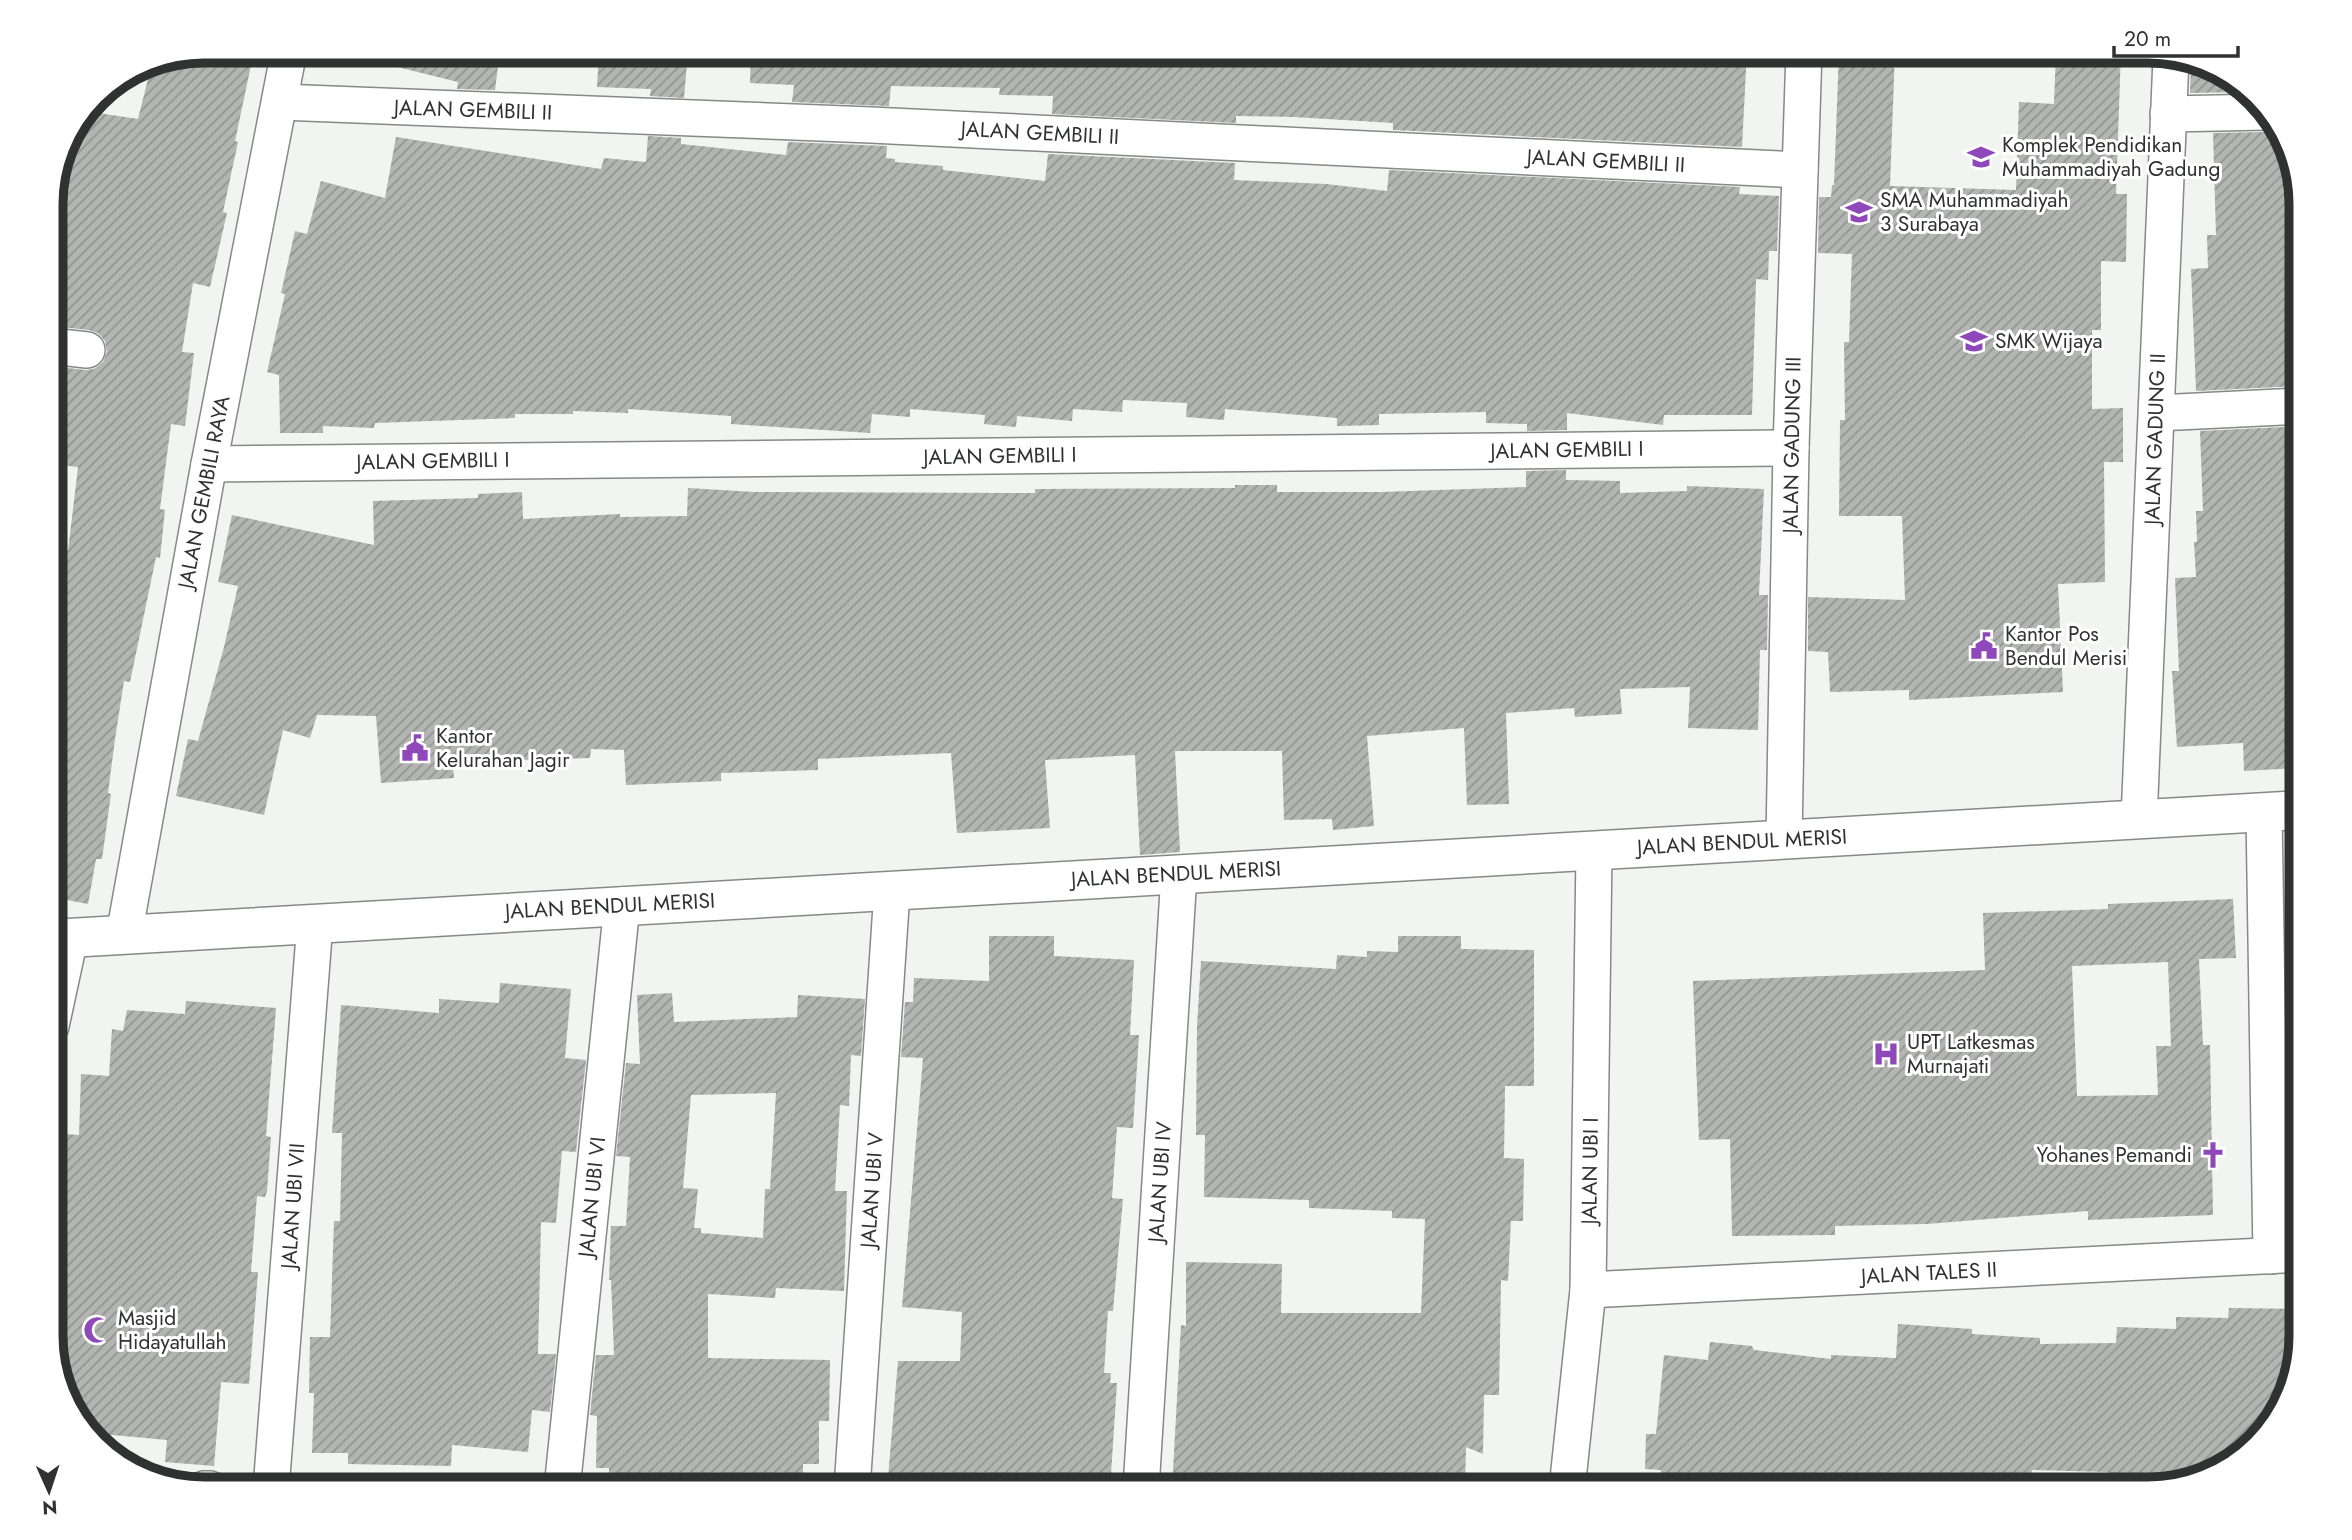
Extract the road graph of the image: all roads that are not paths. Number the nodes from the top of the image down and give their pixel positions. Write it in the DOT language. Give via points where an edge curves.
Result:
graph roads {
  1 [pos="287,63"];
  2 [pos="1804,63"];
  3 [pos="2171,65"];
  4 [pos="279,102"];
  5 [pos="2255,112"];
  6 [pos="2168,114"];
  7 [pos="1800,170"];
  8 [pos="63,348"];
  9 [pos="87,351"];
  10 [pos="2289,408"];
  11 [pos="2157,413"];
  12 [pos="1791,448"];
  13 [pos="209,464"];
  14 [pos="2283,811"];
  15 [pos="2139,820"];
  16 [pos="1784,840"];
  17 [pos="1594,851"];
  18 [pos="1179,874"];
  19 [pos="892,891"];
  20 [pos="622,905"];
  21 [pos="315,923"];
  22 [pos="124,935"];
  23 [pos="63,938"];
  24 [pos="2286,1255"];
  25 [pos="1588,1290"];
  26 [pos="272,1477"];
  27 [pos="563,1477"];
  28 [pos="853,1477"];
  29 [pos="1142,1477"];
  30 [pos="1568,1477"];
  1 -- 4 [label="street, JALAN GEMBILI RAYA"];
  2 -- 7 [label="street, JALAN GADUNG III"];
  3 -- 6 [label="street, JALAN GADUNG II"];
  4 -- 7 [label="street, JALAN GEMBILI II" via="899,126"];
  4 -- 13 [label="street, JALAN GEMBILI RAYA"];
  5 -- 6 [label="street"];
  6 -- 11 [label="street, JALAN GADUNG II"];
  7 -- 12 [label="street, JALAN GADUNG III"];
  8 -- 9 [label="street"];
  10 -- 11 [label="street"];
  11 -- 15 [label="street, JALAN GADUNG II"];
  12 -- 13 [label="street, JALAN GEMBILI I"];
  12 -- 16 [label="street, JALAN GADUNG III"];
  13 -- 22 [label="street, JALAN GEMBILI RAYA"];
  14 -- 15 [label="street, JALAN BENDUL MERISI"];
  14 -- 24 [label="street, JALAN TALES II"];
  15 -- 16 [label="street, JALAN BENDUL MERISI"];
  16 -- 17 [label="street, JALAN BENDUL MERISI"];
  17 -- 18 [label="street, JALAN BENDUL MERISI"];
  17 -- 25 [label="street, JALAN UBI I"];
  18 -- 19 [label="street, JALAN BENDUL MERISI"];
  18 -- 29 [label="street, JALAN UBI IV"];
  19 -- 20 [label="street, JALAN BENDUL MERISI"];
  19 -- 28 [label="street, JALAN UBI V"];
  20 -- 21 [label="street, JALAN BENDUL MERISI"];
  20 -- 27 [label="street, JALAN UBI VI"];
  21 -- 22 [label="street, JALAN BENDUL MERISI"];
  21 -- 26 [label="street, JALAN UBI VII"];
  22 -- 23 [label="street, JALAN BENDUL MERISI"];
  24 -- 25 [label="street, JALAN TALES II"];
  25 -- 30 [label="street, JALAN UBI I"];
}
